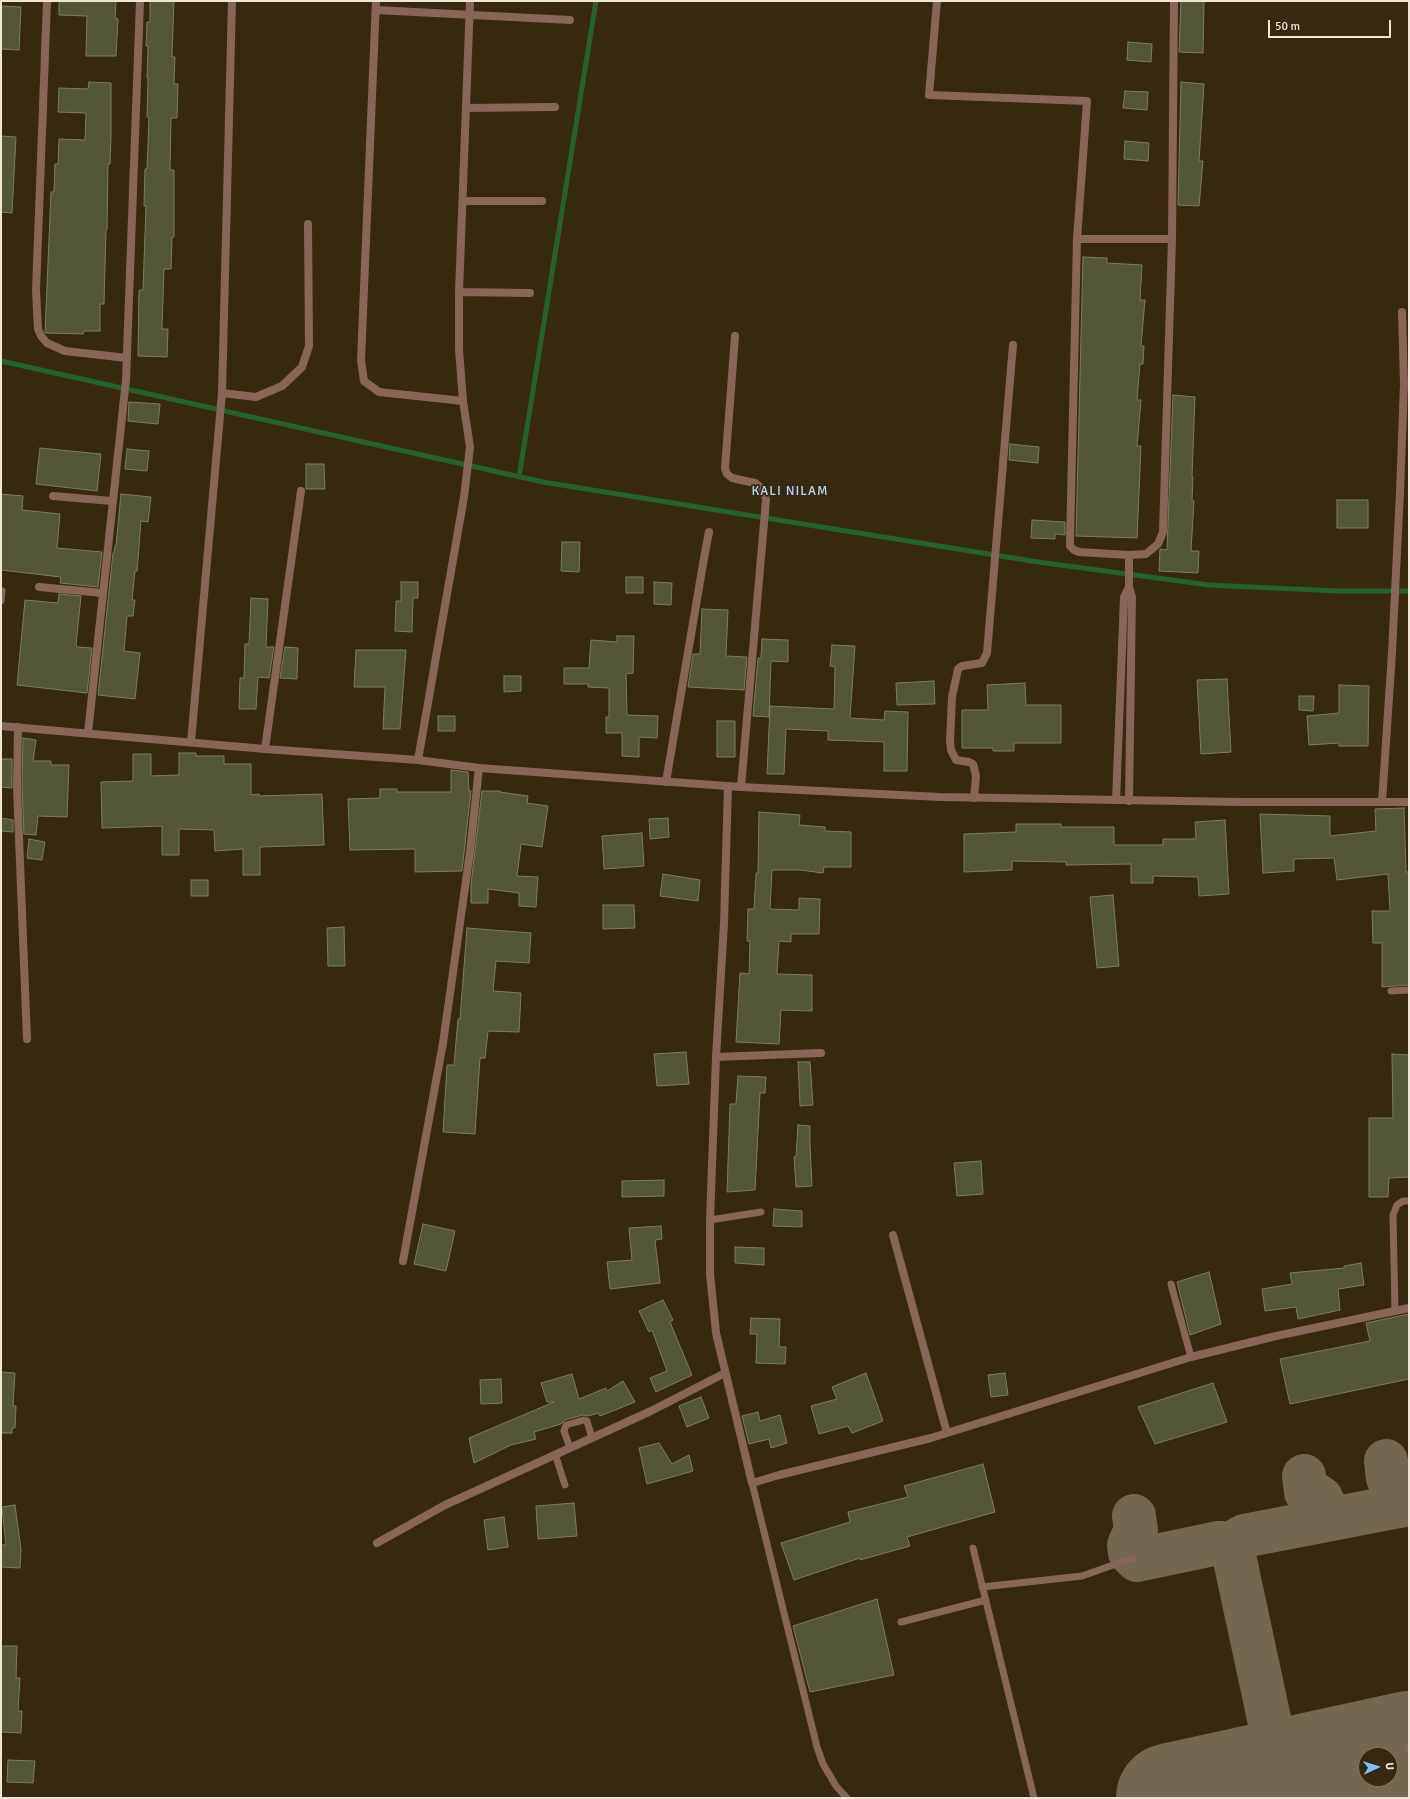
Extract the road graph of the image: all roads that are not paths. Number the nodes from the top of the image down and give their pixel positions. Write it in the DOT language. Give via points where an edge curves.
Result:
graph roads {
  1 [pos="47,1"];
  2 [pos="140,1"];
  3 [pos="232,1"];
  4 [pos="376,1"];
  5 [pos="470,1"];
  6 [pos="937,1"];
  7 [pos="1174,1"];
  8 [pos="376,10"];
  9 [pos="469,14"];
  10 [pos="570,20"];
  11 [pos="555,107"];
  12 [pos="466,108"];
  13 [pos="462,201"];
  14 [pos="542,201"];
  15 [pos="308,224"];
  16 [pos="1172,239"];
  17 [pos="1077,240"];
  18 [pos="459,292"];
  19 [pos="530,293"];
  20 [pos="1402,312"];
  21 [pos="734,336"];
  22 [pos="1013,345"];
  23 [pos="128,358"];
  24 [pos="222,393"];
  25 [pos="464,401"];
  26 [pos="301,491"];
  27 [pos="53,496"];
  28 [pos="112,501"];
  29 [pos="709,532"];
  30 [pos="1129,555"];
  31 [pos="39,587"];
  32 [pos="1129,587"];
  33 [pos="2,591"];
  34 [pos="103,593"];
  35 [pos="1,601"];
  36 [pos="1121,671"];
  37 [pos="1131,671"];
  38 [pos="1,726"];
  39 [pos="18,728"];
  40 [pos="88,733"];
  41 [pos="191,742"];
  42 [pos="265,749"];
  43 [pos="418,760"];
  44 [pos="479,768"];
  45 [pos="666,782"];
  46 [pos="728,786"];
  47 [pos="741,787"];
  48 [pos="974,798"];
  49 [pos="1116,800"];
  50 [pos="1129,801"];
  51 [pos="1382,802"];
  52 [pos="1409,802"];
  53 [pos="1409,990"];
  54 [pos="1391,991"];
  55 [pos="27,1039"];
  56 [pos="821,1053"];
  57 [pos="716,1057"];
  58 [pos="1409,1201"];
  59 [pos="761,1212"];
  60 [pos="710,1220"];
  61 [pos="893,1234"];
  62 [pos="402,1261"];
  63 [pos="1171,1284"];
  64 [pos="1409,1308"];
  65 [pos="1396,1311"];
  66 [pos="1191,1357"];
  67 [pos="725,1373"];
  68 [pos="947,1433"];
  69 [pos="592,1438"];
  70 [pos="570,1448"];
  71 [pos="555,1454"];
  72 [pos="752,1483"];
  73 [pos="565,1485"];
  74 [pos="377,1543"];
  75 [pos="973,1548"];
  76 [pos="1133,1558"];
  77 [pos="982,1587"];
  78 [pos="986,1600"];
  79 [pos="901,1622"];
  80 [pos="847,1798"];
  81 [pos="1034,1798"];
  1 -- 23 [label="street" via="36,290 38,329 40,336 47,343 65,351"];
  2 -- 23 [label="street"];
  3 -- 24 [label="street"];
  4 -- 8 [label="street"];
  5 -- 9 [label="street"];
  6 -- 17 [label="street" via="929,95 1087,101"];
  7 -- 16 [label="street"];
  8 -- 9 [label="street"];
  8 -- 25 [label="street" via="361,360 364,381 379,392"];
  9 -- 10 [label="street"];
  9 -- 12 [label="street"];
  11 -- 12 [label="street"];
  12 -- 13 [label="street"];
  13 -- 14 [label="street"];
  13 -- 18 [label="street"];
  15 -- 24 [label="street" via="309,346 302,366 282,386 256,396"];
  16 -- 17 [label="street"];
  16 -- 30 [label="street" via="1162,532 1158,544 1146,554"];
  17 -- 30 [label="street" via="1070,546 1079,552"];
  18 -- 19 [label="street"];
  18 -- 25 [label="street" via="459,349"];
  20 -- 51 [label="street" via="1404,384 1399,507"];
  21 -- 47 [label="street" via="725,468 732,478 755,483 764,490 766,500"];
  22 -- 48 [label="street" via="987,653 982,662 958,669 952,697 951,750 956,760 973,764 976,776"];
  23 -- 28 [label="street"];
  24 -- 41 [label="street"];
  25 -- 43 [label="street" via="470,447 464,497"];
  26 -- 42 [label="street"];
  27 -- 28 [label="street"];
  28 -- 34 [label="street"];
  29 -- 45 [label="street"];
  30 -- 32 [label="street"];
  31 -- 34 [label="street"];
  32 -- 36 [label="street" via="1124,597"];
  32 -- 37 [label="street" via="1132,597"];
  33 -- 35 [label="lane"];
  34 -- 40 [label="street"];
  36 -- 37 [label="street"];
  36 -- 49 [label="street"];
  37 -- 50 [label="street"];
  38 -- 39 [label="street"];
  39 -- 40 [label="street"];
  39 -- 55 [label="street" via="17,787"];
  40 -- 41 [label="street"];
  41 -- 42 [label="street"];
  42 -- 43 [label="street"];
  43 -- 44 [label="street"];
  44 -- 45 [label="street"];
  44 -- 62 [label="street" via="443,1043"];
  45 -- 46 [label="street"];
  46 -- 47 [label="street"];
  46 -- 57 [label="street" via="724,923"];
  47 -- 48 [label="street"];
  48 -- 49 [label="street"];
  49 -- 50 [label="street"];
  50 -- 51 [label="street"];
  51 -- 52 [label="street"];
  53 -- 54 [label="lane"];
  56 -- 57 [label="street"];
  57 -- 60 [label="street"];
  58 -- 65 [label="lane" via="1402,1201 1396,1205 1393,1215"];
  59 -- 60 [label="lane"];
  60 -- 67 [label="street" via="712,1302"];
  61 -- 68 [label="street"];
  63 -- 66 [label="lane"];
  64 -- 65 [label="street"];
  65 -- 66 [label="street"];
  66 -- 68 [label="street"];
  67 -- 69 [label="street"];
  67 -- 72 [label="street"];
  68 -- 72 [label="street"];
  69 -- 70 [label="street"];
  69 -- 70 [label="lane" via="587,1421 566,1426 564,1431"];
  70 -- 71 [label="street"];
  71 -- 73 [label="lane"];
  71 -- 74 [label="street" via="445,1505"];
  72 -- 80 [label="lane" via="817,1746 823,1764 836,1786"];
  75 -- 77 [label="lane"];
  76 -- 77 [label="lane" via="1082,1576"];
  77 -- 78 [label="lane"];
  78 -- 79 [label="lane"];
  78 -- 81 [label="lane"];
}
